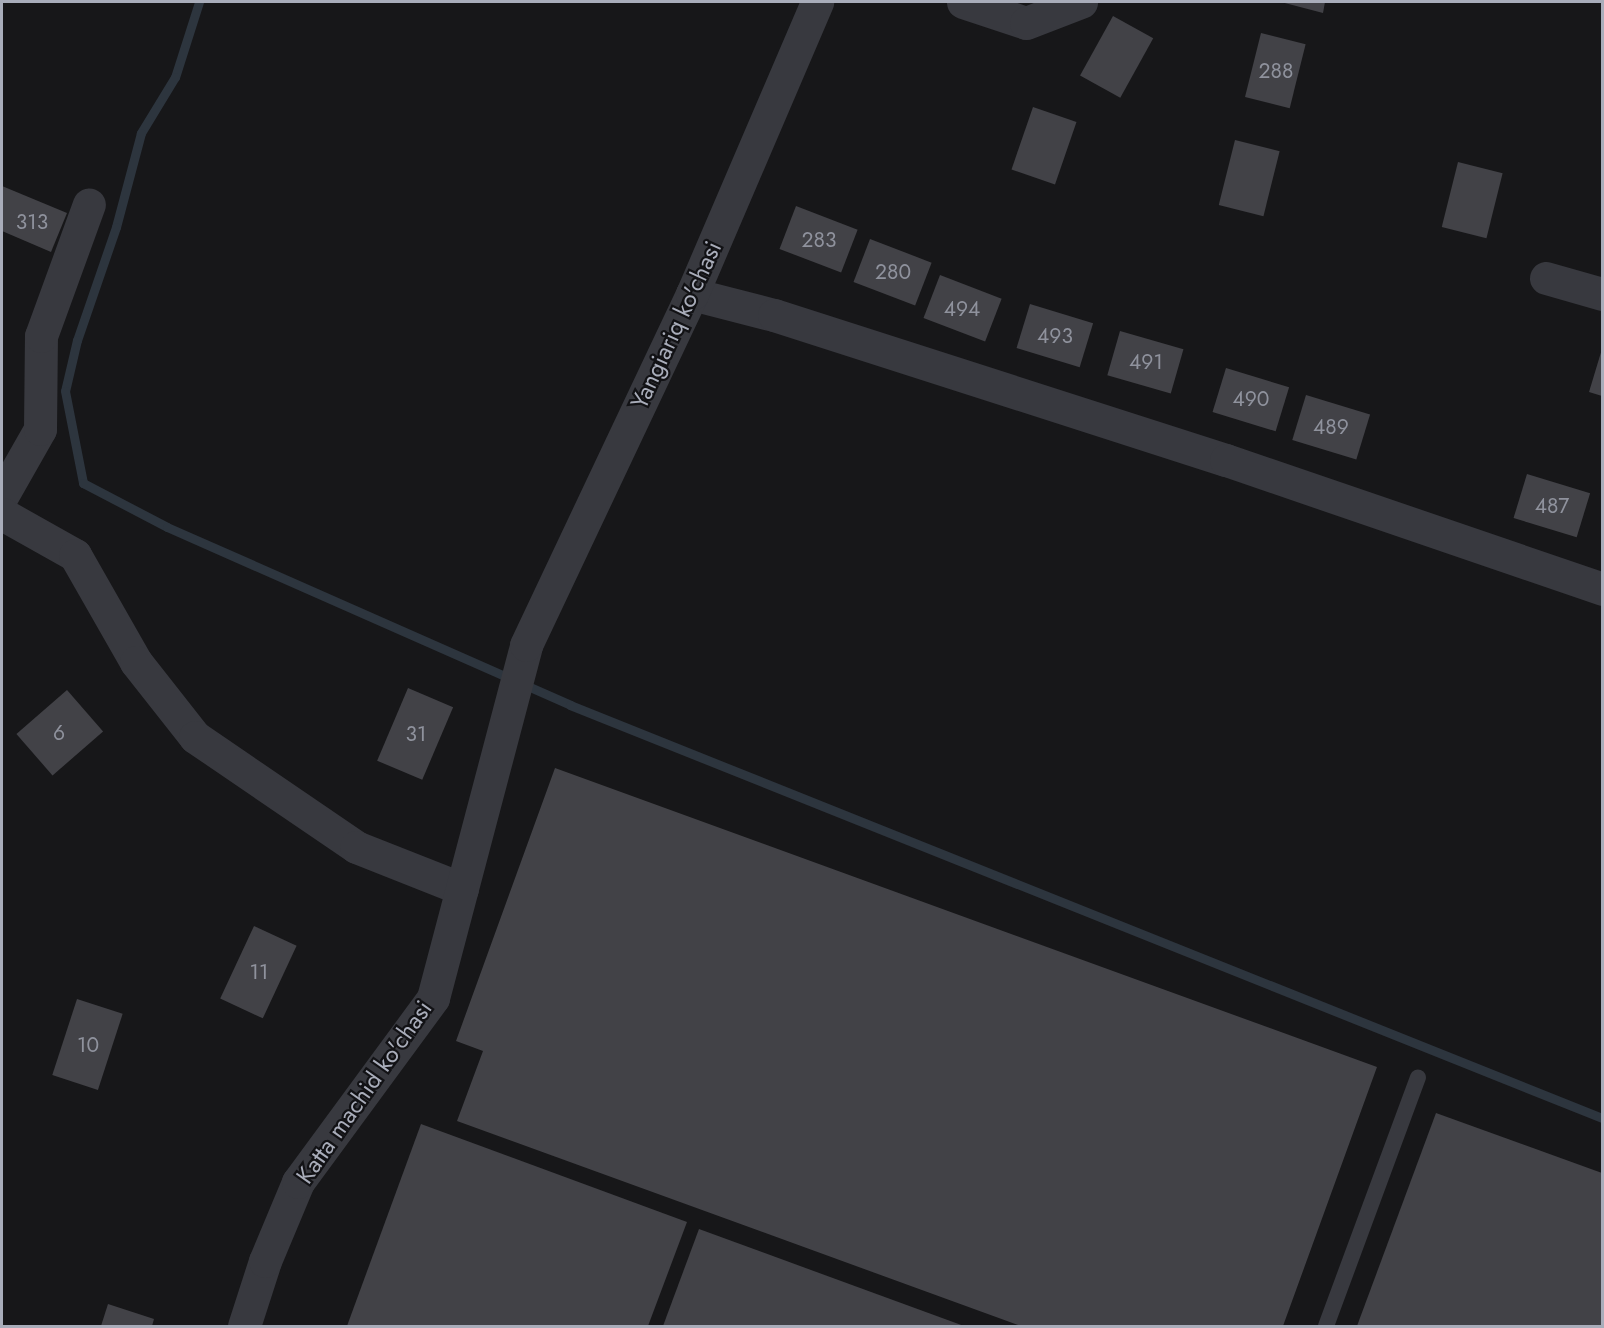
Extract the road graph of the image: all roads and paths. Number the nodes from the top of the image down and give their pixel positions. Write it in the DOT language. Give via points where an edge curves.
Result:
graph roads {
  1 [pos="817,2"];
  2 [pos="963,2"];
  3 [pos="1081,2"];
  4 [pos="89,204"];
  5 [pos="1546,278"];
  6 [pos="692,294"];
  7 [pos="1602,294"];
  8 [pos="13,450"];
  9 [pos="2,496"];
  10 [pos="2,514"];
  11 [pos="1601,584"];
  12 [pos="508,712"];
  13 [pos="462,889"];
  14 [pos="1418,1077"];
  15 [pos="244,1326"];
  16 [pos="1326,1326"];
  1 -- 6 [label="street, Yangiariq ko'chasi"];
  2 -- 3 [label="street" via="1026,23"];
  4 -- 8 [label="street" via="41,336 40,429"];
  5 -- 7 [label="street"];
  6 -- 11 [label="street" via="774,315 1226,459"];
  6 -- 12 [label="street, Yangiariq ko'chasi" via="526,645"];
  8 -- 9 [label="street"];
  10 -- 13 [label="street" via="75,555 136,662 195,737 356,847"];
  12 -- 13 [label="street, Katta machid ko'chasi"];
  13 -- 15 [label="street, Katta machid ko'chasi" via="433,998 298,1182 265,1261"];
  14 -- 16 [label="lane"];
}
